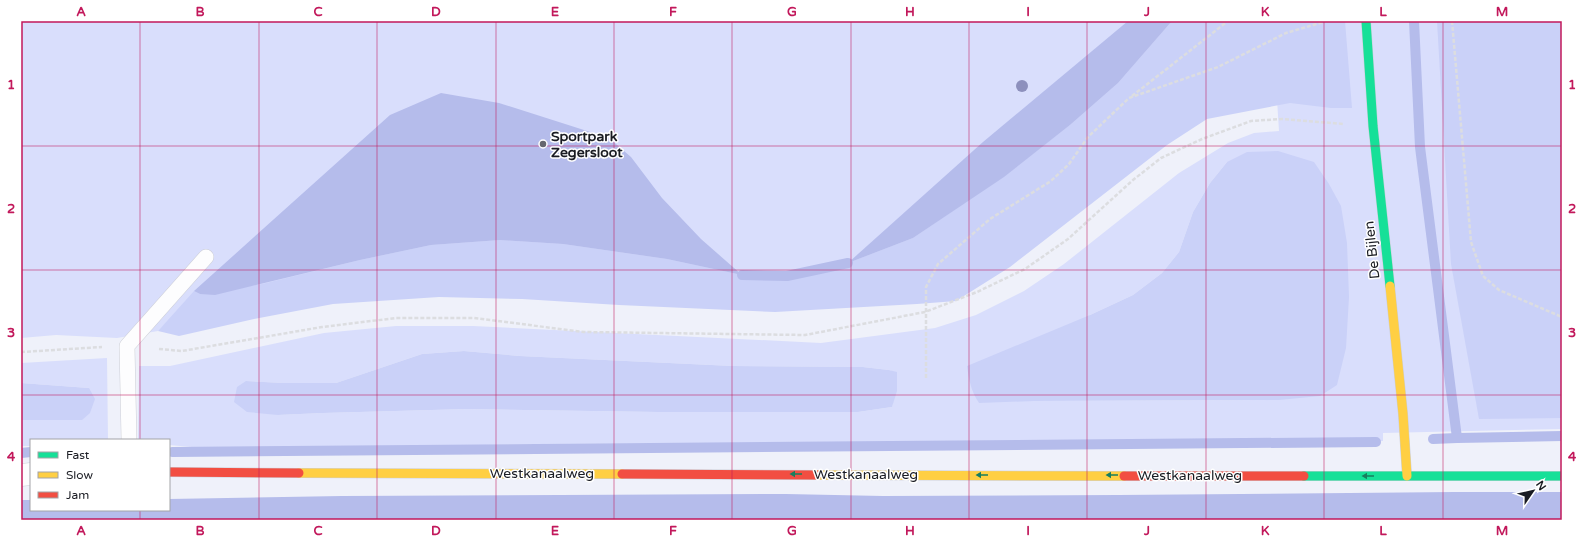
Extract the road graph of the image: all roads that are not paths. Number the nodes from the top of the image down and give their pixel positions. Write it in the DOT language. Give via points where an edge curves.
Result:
graph roads {
  1 [pos="1366,21"];
  2 [pos="206,257"];
  3 [pos="129,439"];
  4 [pos="170,472"];
  5 [pos="1406,476"];
  6 [pos="1562,476"];
  1 -- 5 [label="street, De Bijlen" via="1373,126 1403,414"];
  2 -- 3 [label="lane" via="127,346"];
  5 -- 4 [label="street, Westkanaalweg, one-way"];
  5 -- 6 [label="street, Westkanaalweg"];
}
